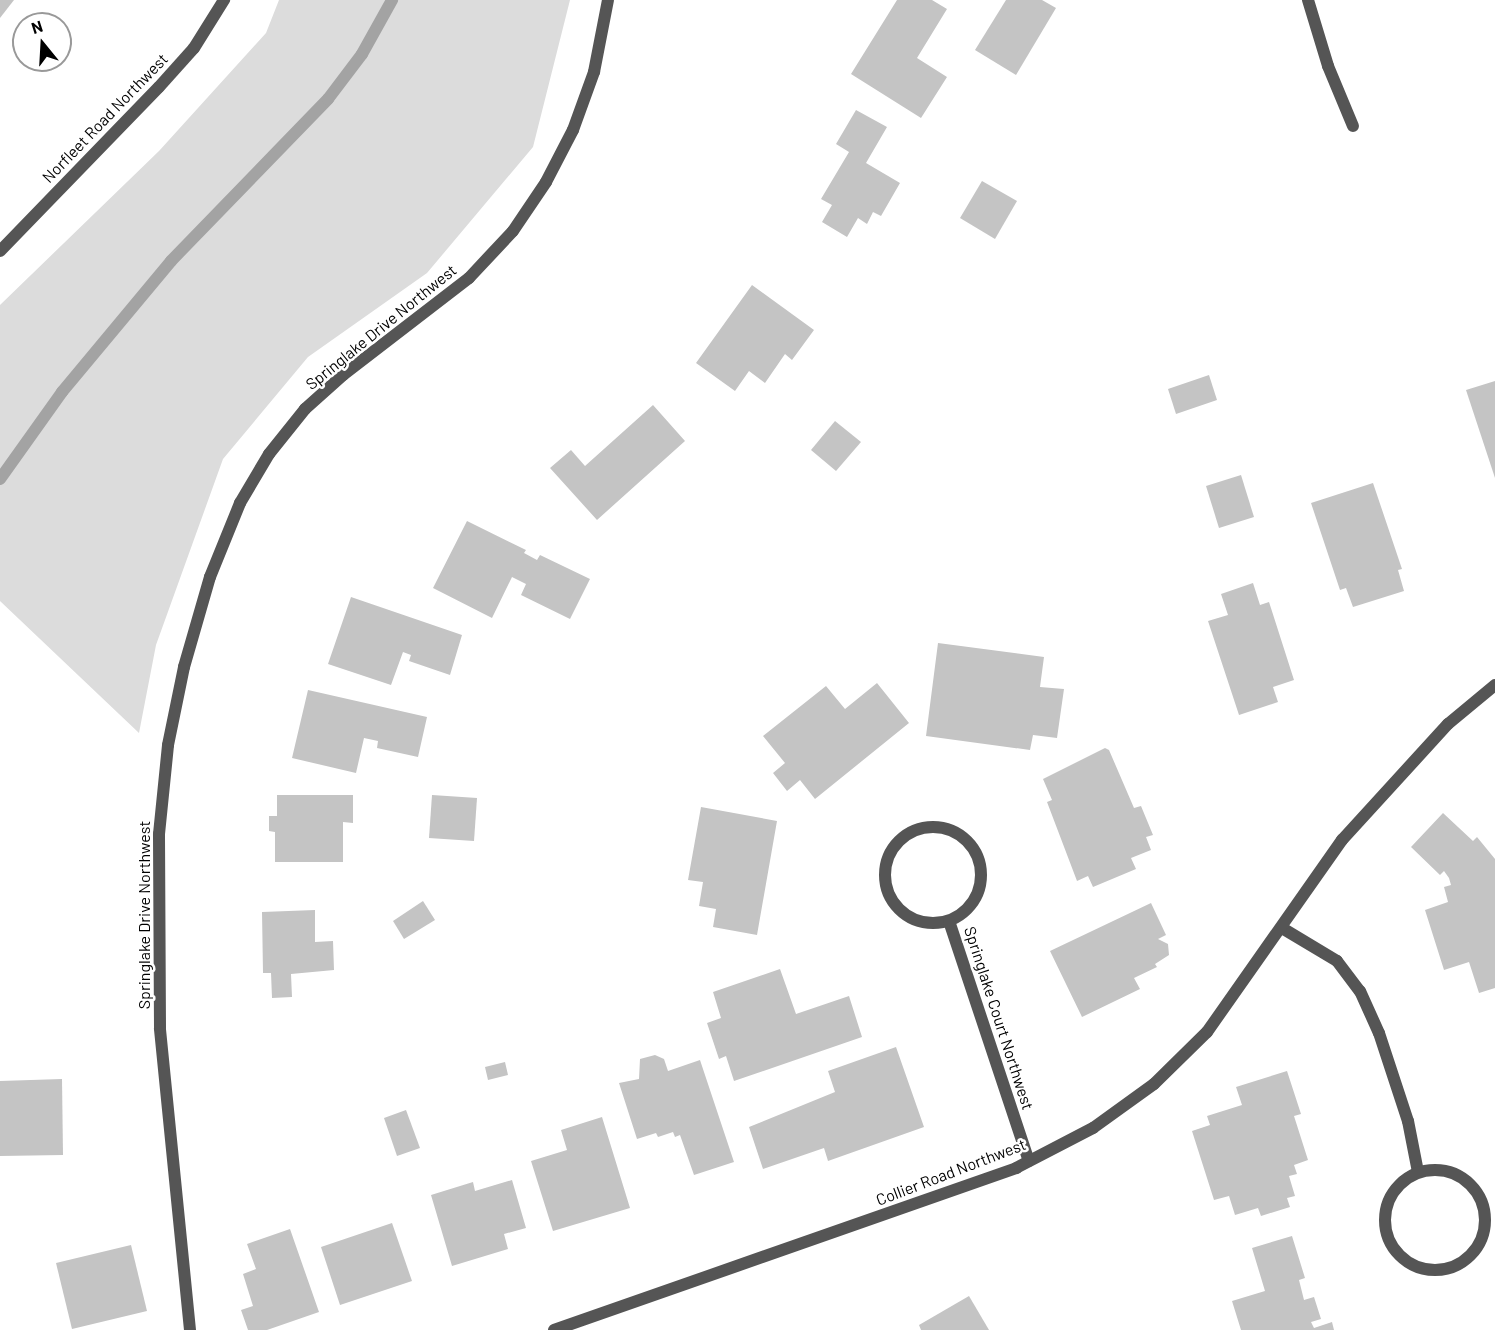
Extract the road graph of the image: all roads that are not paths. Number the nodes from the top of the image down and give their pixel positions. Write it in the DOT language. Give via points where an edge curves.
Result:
graph roads {
  1 [pos="224,0"];
  2 [pos="608,0"];
  3 [pos="1308,0"];
  4 [pos="1353,126"];
  5 [pos="0,250"];
  6 [pos="1495,685"];
  7 [pos="949,921"];
  8 [pos="1282,928"];
  9 [pos="1029,1161"];
  10 [pos="1418,1172"];
  11 [pos="190,1330"];
  12 [pos="554,1330"];
  1 -- 5 [label="street, Norfleet Road Northwest" via="194,48"];
  2 -- 11 [label="street, Springlake Drive Northwest" via="594,72 573,130 546,183 513,231 470,278 343,375 306,409 269,454 240,503 210,577 184,667 168,746 159,834 160,1028"];
  3 -- 4 [label="street" via="1328,66"];
  6 -- 8 [label="street, Collier Road Northwest" via="1448,724 1392,782 1342,840"];
  7 -- 7 [label="street, Springlake Court Northwest" via="964,913 977,893 981,869 976,854 954,831 923,828 908,833 887,858 886,888 904,914 918,922"];
  7 -- 9 [label="street, Springlake Court Northwest"];
  8 -- 9 [label="street, Collier Road Northwest" via="1207,1032 1154,1084 1093,1128"];
  8 -- 10 [label="street" via="1337,961 1360,991 1379,1033 1408,1121"];
  9 -- 12 [label="street, Collier Road Northwest" via="813,1242"];
  10 -- 10 [label="street" via="1393,1192 1386,1206 1387,1238 1407,1262 1422,1269 1456,1266 1480,1243 1485,1226 1478,1194 1452,1172"];
}
